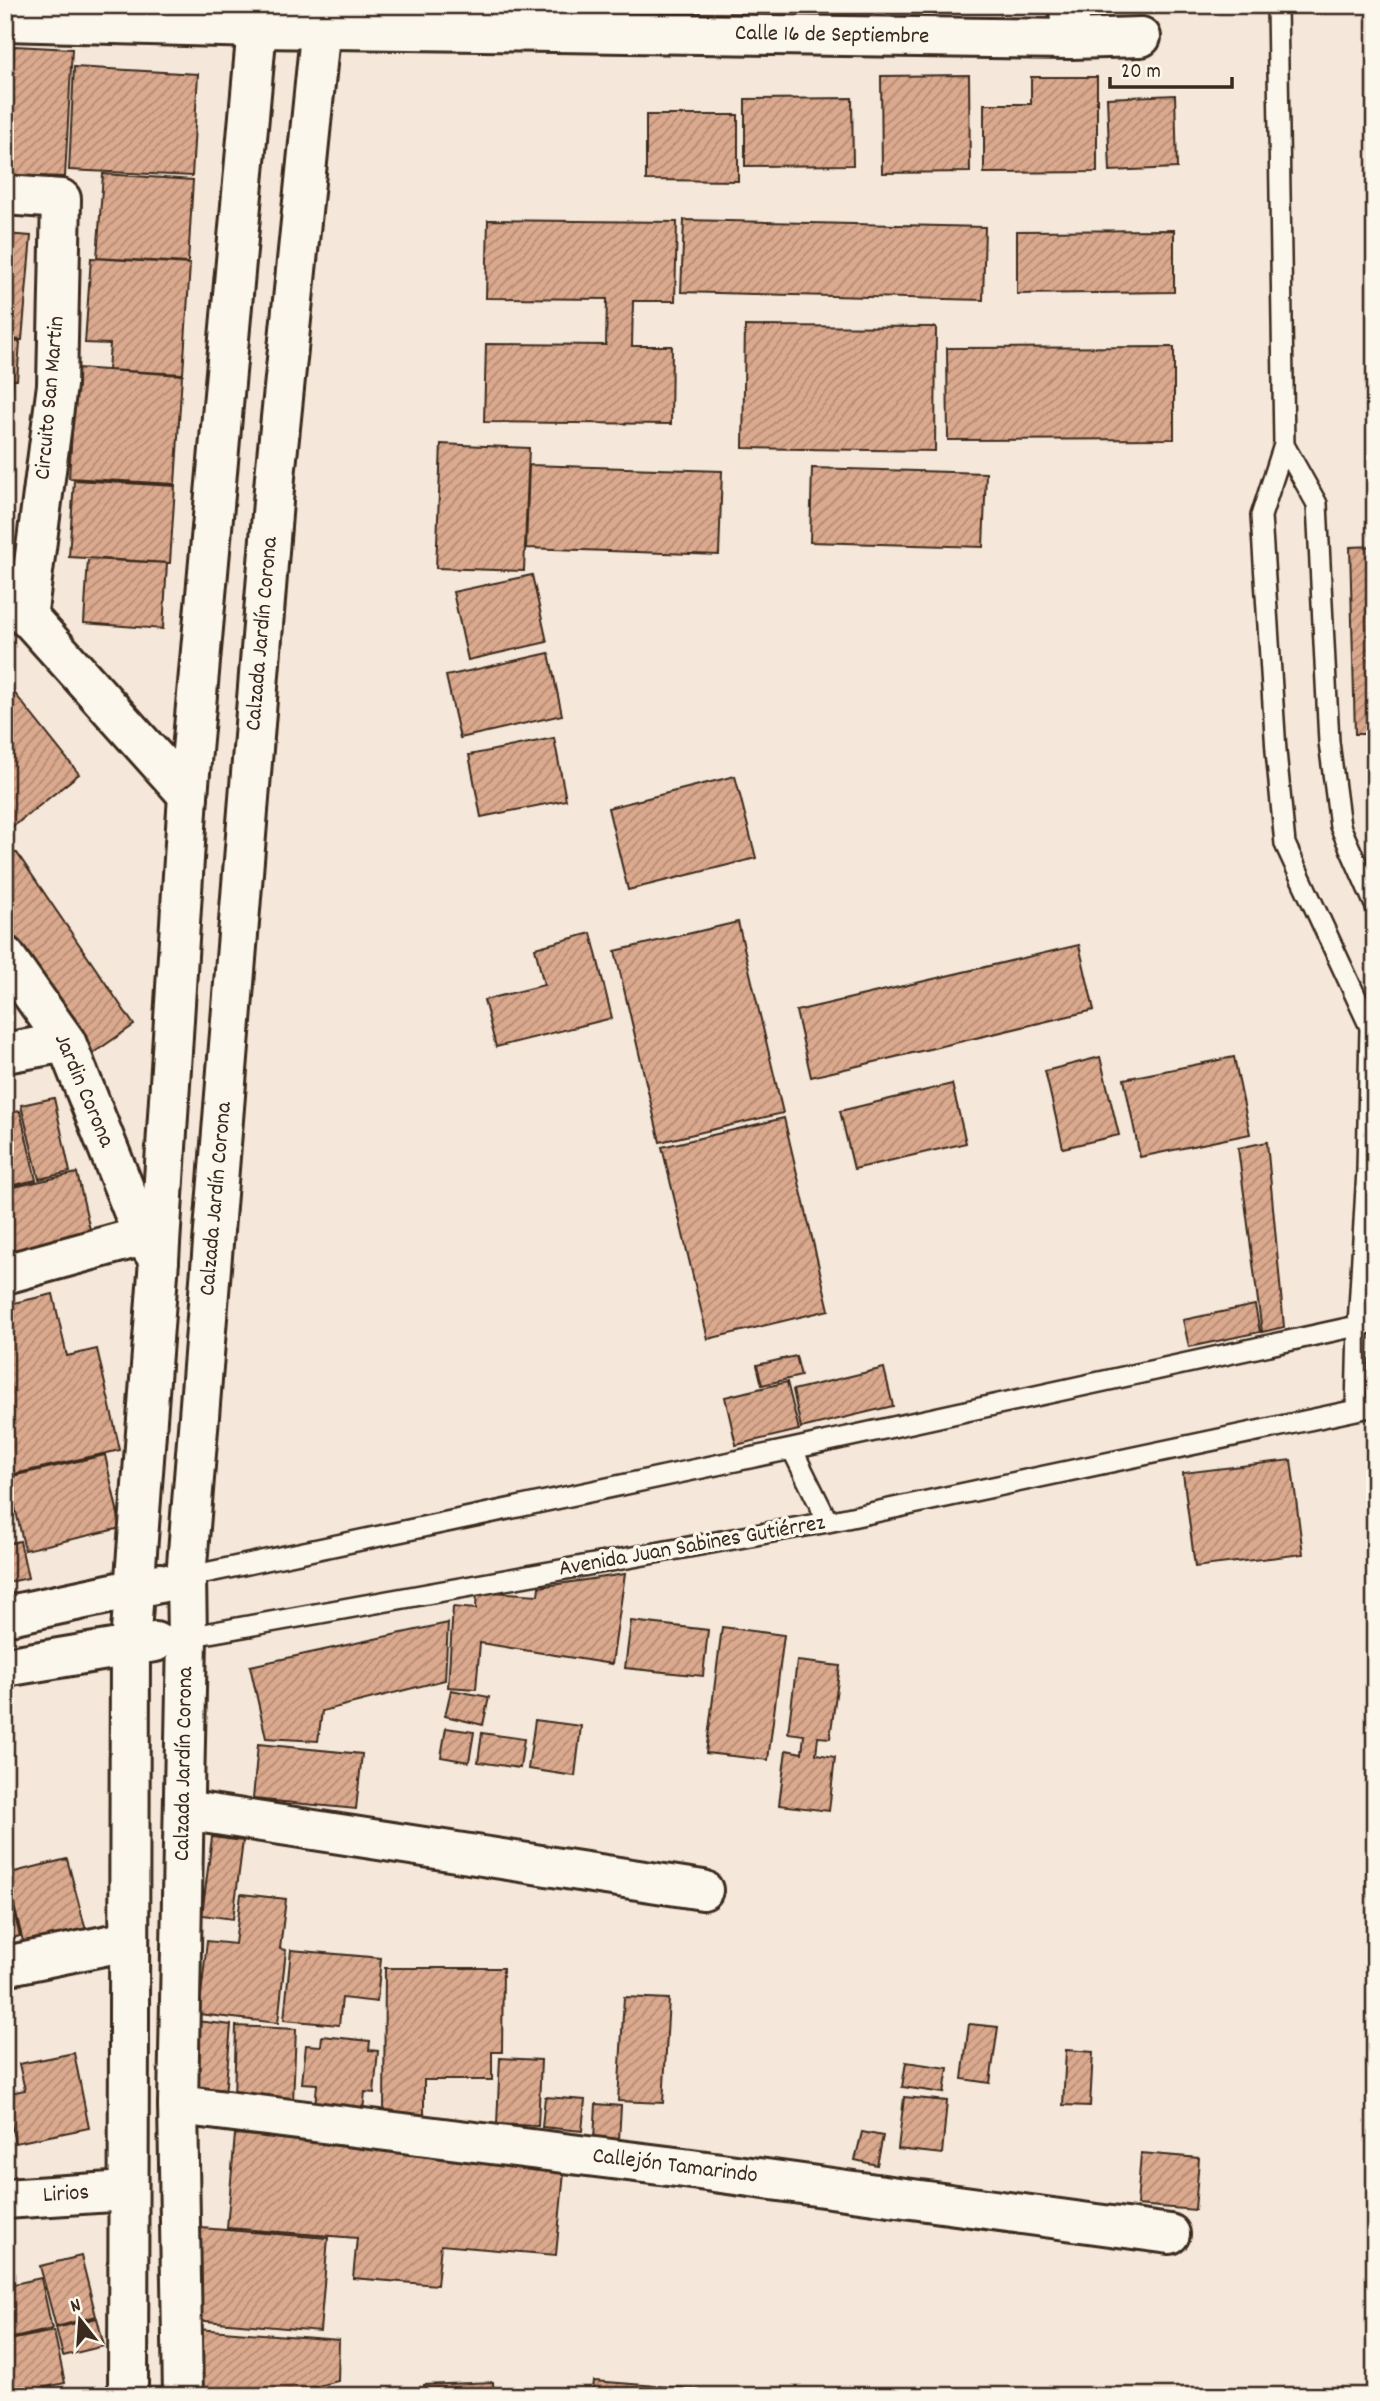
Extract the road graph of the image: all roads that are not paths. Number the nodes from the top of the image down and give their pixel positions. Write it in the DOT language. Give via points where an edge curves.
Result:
graph roads {
  1 [pos="1278,5"];
  2 [pos="323,16"];
  3 [pos="259,17"];
  4 [pos="5,21"];
  5 [pos="1070,22"];
  6 [pos="1141,37"];
  7 [pos="5,195"];
  8 [pos="1284,445"];
  9 [pos="217,470"];
  10 [pos="275,477"];
  11 [pos="16,605"];
  12 [pos="188,796"];
  13 [pos="1375,905"];
  14 [pos="5,956"];
  15 [pos="1366,997"];
  16 [pos="66,1042"];
  17 [pos="5,1053"];
  18 [pos="151,1248"];
  19 [pos="5,1274"];
  20 [pos="1366,1324"];
  21 [pos="1366,1408"];
  22 [pos="792,1449"];
  23 [pos="828,1522"];
  24 [pos="186,1577"];
  25 [pos="135,1589"];
  26 [pos="5,1616"];
  27 [pos="187,1637"];
  28 [pos="130,1645"];
  29 [pos="5,1667"];
  30 [pos="184,1810"];
  31 [pos="703,1889"];
  32 [pos="128,1941"];
  33 [pos="5,1966"];
  34 [pos="178,2105"];
  35 [pos="127,2191"];
  36 [pos="5,2199"];
  37 [pos="1170,2234"];
  38 [pos="128,2396"];
  39 [pos="183,2396"];
  1 -- 8 [label="lane"];
  2 -- 3 [label="main road, Calle 16 de Septiembre"];
  2 -- 5 [label="main road, Calle 16 de Septiembre"];
  2 -- 10 [label="main road, Calzada Jardín Corona"];
  3 -- 4 [label="main road, Calle 16 de Septiembre"];
  3 -- 9 [label="main road"];
  5 -- 6 [label="main road, Calle 16 de Septiembre"];
  7 -- 11 [label="main road, Circuito San Martin" via="61,199 57,384"];
  8 -- 13 [label="lane" via="1317,504 1329,741 1340,826"];
  8 -- 15 [label="lane" via="1261,516 1285,844"];
  9 -- 10 [label="main road"];
  9 -- 12 [label="main road"];
  10 -- 24 [label="main road, Calzada Jardín Corona"];
  11 -- 12 [label="main road"];
  12 -- 18 [label="main road"];
  14 -- 16 [label="main road, Jardin Corona"];
  15 -- 20 [label="lane" via="1370,1027"];
  16 -- 17 [label="main road"];
  16 -- 18 [label="main road, Jardin Corona"];
  18 -- 19 [label="main road"];
  18 -- 25 [label="main road"];
  20 -- 21 [label="lane"];
  20 -- 22 [label="lane"];
  21 -- 23 [label="lane, Avenida Juan Sabines Gutiérrez"];
  22 -- 23 [label="lane"];
  22 -- 24 [label="lane"];
  23 -- 27 [label="lane, Avenida Juan Sabines Gutiérrez"];
  24 -- 25 [label="main road"];
  24 -- 27 [label="main road, Calzada Jardín Corona"];
  25 -- 26 [label="main road"];
  25 -- 28 [label="main road"];
  27 -- 28 [label="main road, Avenida Juan Sabines Gutiérrez"];
  27 -- 30 [label="main road, Calzada Jardín Corona"];
  28 -- 29 [label="main road, Avenida Juan Sabines Gutiérrez"];
  28 -- 32 [label="main road"];
  30 -- 31 [label="main road"];
  30 -- 34 [label="main road, Calzada Jardín Corona"];
  32 -- 33 [label="main road"];
  32 -- 35 [label="main road"];
  34 -- 37 [label="main road, Callejón Tamarindo"];
  34 -- 39 [label="main road, Calzada Jardín Corona"];
  35 -- 36 [label="main road, Lirios"];
  35 -- 38 [label="main road"];
}
